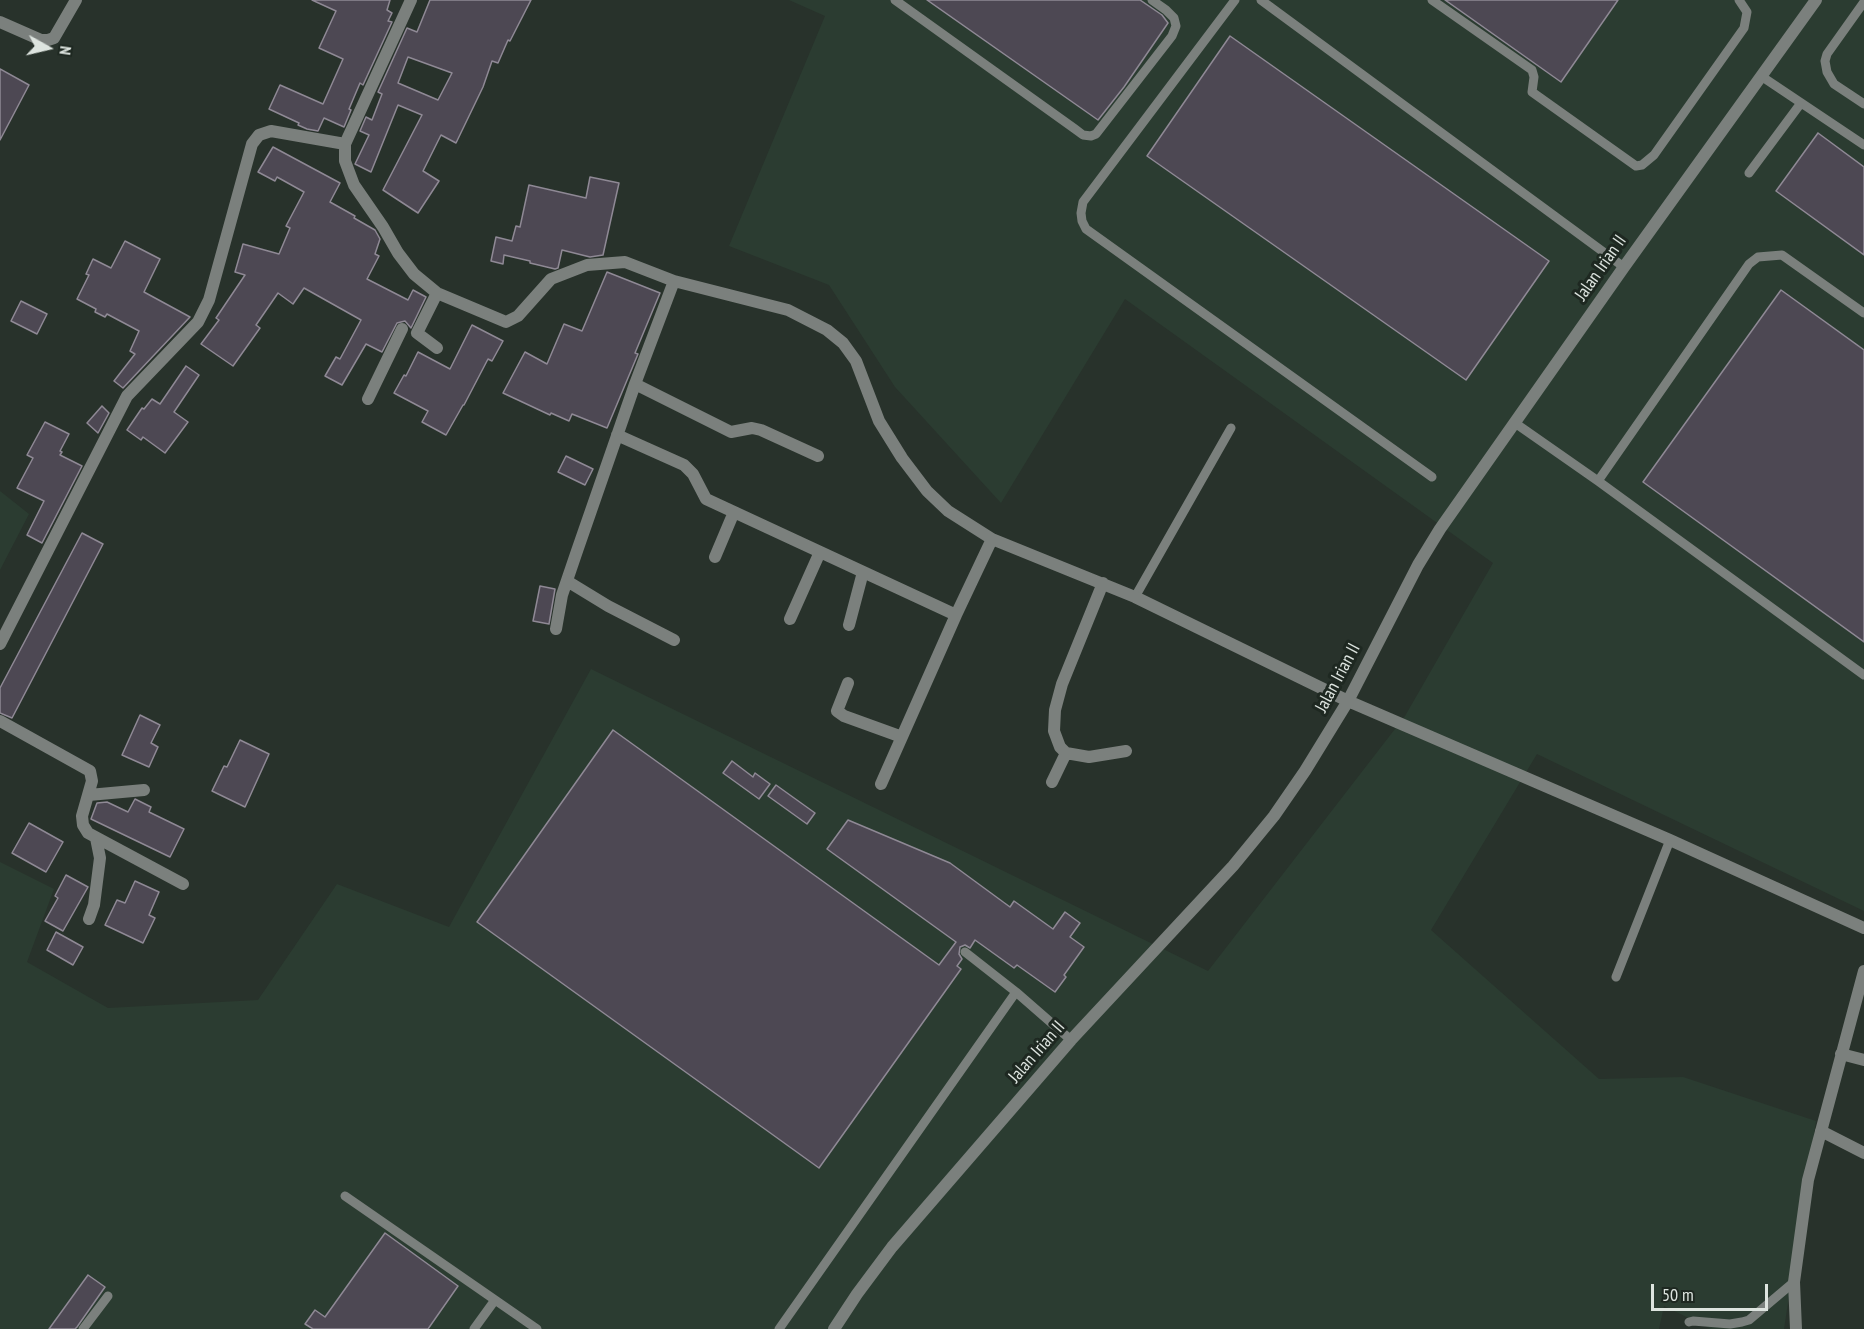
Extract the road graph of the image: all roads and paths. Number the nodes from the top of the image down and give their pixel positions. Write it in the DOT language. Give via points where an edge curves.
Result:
graph roads {
  1 [pos="76,0"];
  2 [pos="411,0"];
  3 [pos="895,0"];
  4 [pos="1152,0"];
  5 [pos="1235,0"];
  6 [pos="1261,0"];
  7 [pos="1432,0"];
  8 [pos="1739,0"];
  9 [pos="1816,0"];
  10 [pos="1864,2"];
  11 [pos="0,22"];
  12 [pos="1761,76"];
  13 [pos="1801,103"];
  14 [pos="1864,104"];
  15 [pos="345,144"];
  16 [pos="1864,145"];
  17 [pos="1749,172"];
  18 [pos="1624,267"];
  19 [pos="674,281"];
  20 [pos="437,293"];
  21 [pos="1864,313"];
  22 [pos="389,325"];
  23 [pos="402,329"];
  24 [pos="417,333"];
  25 [pos="437,348"];
  26 [pos="635,384"];
  27 [pos="368,399"];
  28 [pos="1515,423"];
  29 [pos="1231,428"];
  30 [pos="617,435"];
  31 [pos="818,456"];
  32 [pos="1432,477"];
  33 [pos="1598,481"];
  34 [pos="734,512"];
  35 [pos="992,539"];
  36 [pos="820,552"];
  37 [pos="715,557"];
  38 [pos="863,572"];
  39 [pos="567,581"];
  40 [pos="1103,583"];
  41 [pos="1135,597"];
  42 [pos="956,615"];
  43 [pos="790,619"];
  44 [pos="849,625"];
  45 [pos="556,628"];
  46 [pos="674,640"];
  47 [pos="0,644"];
  48 [pos="1864,675"];
  49 [pos="848,683"];
  50 [pos="1348,701"];
  51 [pos="0,721"];
  52 [pos="902,737"];
  53 [pos="1126,751"];
  54 [pos="1066,753"];
  55 [pos="1052,782"];
  56 [pos="881,784"];
  57 [pos="144,790"];
  58 [pos="89,795"];
  59 [pos="96,838"];
  60 [pos="1670,840"];
  61 [pos="183,884"];
  62 [pos="89,919"];
  63 [pos="1864,928"];
  64 [pos="965,952"];
  65 [pos="1616,977"];
  66 [pos="1863,977"];
  67 [pos="1016,992"];
  68 [pos="1071,1040"];
  69 [pos="1841,1054"];
  70 [pos="1864,1060"];
  71 [pos="1821,1131"];
  72 [pos="1864,1153"];
  73 [pos="345,1196"];
  74 [pos="1794,1282"];
  75 [pos="108,1296"];
  76 [pos="495,1300"];
  77 [pos="1689,1322"];
  78 [pos="84,1329"];
  79 [pos="474,1329"];
  80 [pos="537,1329"];
  81 [pos="780,1329"];
  82 [pos="834,1329"];
  83 [pos="1796,1329"];
  1 -- 11 [label="street" via="54,38 48,40"];
  2 -- 15 [label="street"];
  3 -- 4 [label="lane" via="1081,134 1091,136 1172,36 1174,18"];
  5 -- 32 [label="lane" via="1083,202 1082,221 1086,229"];
  6 -- 18 [label="lane"];
  7 -- 8 [label="lane" via="1532,70 1532,92 1636,166 1654,155 1744,28 1747,12"];
  9 -- 12 [label="street, Jalan Irian II"];
  10 -- 14 [label="lane" via="1825,61 1834,84"];
  12 -- 13 [label="lane"];
  12 -- 18 [label="street, Jalan Irian II"];
  13 -- 16 [label="lane"];
  13 -- 17 [label="lane"];
  15 -- 20 [label="street" via="345,161 354,185 414,274"];
  15 -- 47 [label="street" via="271,131 259,135 252,144 209,300 198,322 127,396"];
  18 -- 28 [label="street, Jalan Irian II"];
  19 -- 20 [label="street" via="625,262 587,265 551,279 518,316 506,322"];
  19 -- 26 [label="street"];
  19 -- 35 [label="street" via="788,310 827,330 856,361 879,421 927,491 948,511"];
  20 -- 24 [label="street"];
  21 -- 33 [label="lane" via="1782,255 1758,257 1749,264"];
  22 -- 23 [label="street"];
  23 -- 24 [label="street"];
  23 -- 27 [label="street"];
  24 -- 25 [label="street"];
  26 -- 30 [label="street"];
  26 -- 31 [label="street" via="731,432 761,430"];
  28 -- 33 [label="lane"];
  28 -- 50 [label="street, Jalan Irian II" via="1418,565"];
  29 -- 41 [label="lane"];
  30 -- 34 [label="street" via="684,465 706,500"];
  30 -- 39 [label="street"];
  33 -- 48 [label="lane"];
  34 -- 36 [label="street"];
  34 -- 37 [label="street"];
  35 -- 40 [label="street"];
  35 -- 42 [label="street"];
  36 -- 38 [label="street"];
  36 -- 43 [label="street"];
  38 -- 42 [label="street"];
  38 -- 44 [label="street"];
  39 -- 45 [label="street"];
  39 -- 46 [label="street"];
  40 -- 41 [label="street"];
  40 -- 54 [label="street" via="1055,710 1054,731"];
  41 -- 50 [label="street"];
  42 -- 52 [label="street"];
  49 -- 52 [label="street" via="837,711"];
  50 -- 60 [label="street"];
  50 -- 68 [label="street, Jalan Irian II" via="1274,816 1233,866"];
  51 -- 58 [label="street" via="88,769 92,778"];
  52 -- 56 [label="street"];
  53 -- 54 [label="street" via="1089,758"];
  54 -- 55 [label="street"];
  57 -- 58 [label="street"];
  58 -- 59 [label="street" via="82,825"];
  59 -- 61 [label="street"];
  59 -- 62 [label="street" via="100,858"];
  60 -- 63 [label="street"];
  60 -- 65 [label="lane"];
  64 -- 67 [label="lane"];
  66 -- 69 [label="street"];
  67 -- 68 [label="lane"];
  67 -- 81 [label="lane"];
  68 -- 82 [label="street, Jalan Irian II" via="892,1247"];
  69 -- 70 [label="street"];
  69 -- 71 [label="street"];
  71 -- 72 [label="street"];
  71 -- 74 [label="street" via="1808,1180"];
  73 -- 76 [label="lane"];
  74 -- 77 [label="lane" via="1749,1320 1730,1324"];
  74 -- 83 [label="street"];
  75 -- 78 [label="lane"];
  76 -- 79 [label="lane"];
  76 -- 80 [label="lane"];
}
